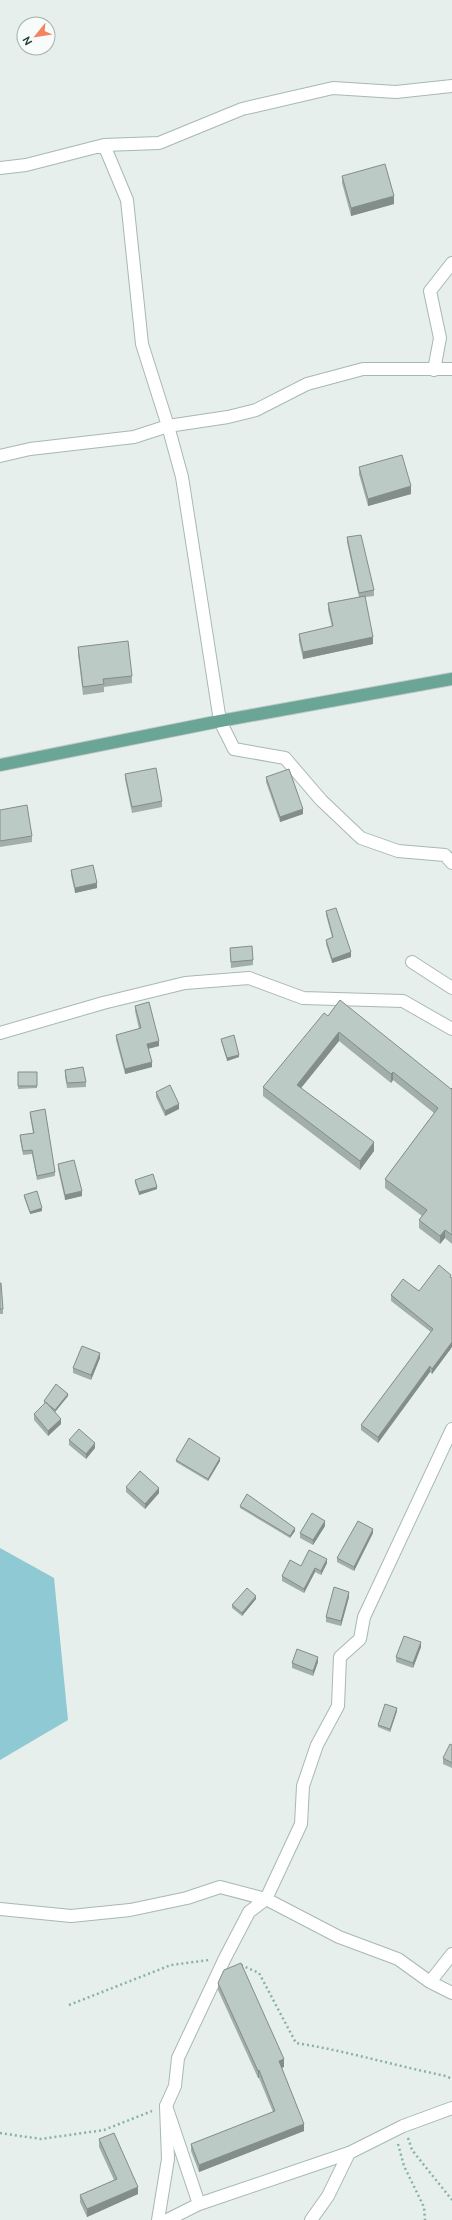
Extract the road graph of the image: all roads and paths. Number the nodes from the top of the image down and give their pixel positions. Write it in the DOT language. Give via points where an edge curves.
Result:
graph roads {
  1 [pos="452,86"];
  2 [pos="104,145"];
  3 [pos="0,168"];
  4 [pos="452,263"];
  5 [pos="434,370"];
  6 [pos="452,370"];
  7 [pos="168,426"];
  8 [pos="0,456"];
  9 [pos="452,679"];
  10 [pos="220,721"];
  11 [pos="0,765"];
  12 [pos="452,863"];
  13 [pos="412,962"];
  14 [pos="452,988"];
  15 [pos="452,1029"];
  16 [pos="0,1033"];
  17 [pos="452,1429"];
  18 [pos="266,1899"];
  19 [pos="0,1909"];
  20 [pos="452,1954"];
  21 [pos="225,1958"];
  22 [pos="430,1982"];
  23 [pos="452,1993"];
  24 [pos="70,2005"];
  25 [pos="452,2079"];
  26 [pos="166,2106"];
  27 [pos="452,2108"];
  28 [pos="399,2128"];
  29 [pos="0,2133"];
  30 [pos="348,2153"];
  31 [pos="452,2200"];
  32 [pos="199,2204"];
  33 [pos="158,2220"];
  34 [pos="167,2220"];
  35 [pos="311,2220"];
  36 [pos="425,2220"];
  1 -- 2 [label="street" via="396,92 333,88 242,109 159,143"];
  2 -- 3 [label="street" via="26,165"];
  2 -- 7 [label="street" via="127,200 142,344"];
  4 -- 5 [label="street" via="430,291 440,338"];
  5 -- 6 [label="street"];
  5 -- 7 [label="street" via="363,369 307,384 256,410"];
  7 -- 8 [label="street" via="134,437 30,449"];
  7 -- 10 [label="street" via="182,478"];
  9 -- 10 [label="main road"];
  10 -- 11 [label="main road"];
  10 -- 12 [label="street" via="234,749 286,758 321,800 361,838 398,851 445,855"];
  13 -- 14 [label="street"];
  15 -- 16 [label="street" via="403,1001 303,998 249,978 185,983 102,1003"];
  17 -- 18 [label="street" via="364,1617 360,1639 340,1657 338,1706 317,1745 303,1786 301,1824"];
  18 -- 19 [label="street" via="220,1887 187,1898 130,1910 71,1916"];
  18 -- 21 [label="street" via="249,1912"];
  18 -- 22 [label="street" via="339,1937 398,1959"];
  20 -- 22 [label="street"];
  21 -- 24 [label="path" via="170,1966"];
  21 -- 25 [label="path" via="259,1973 296,2043 334,2049"];
  21 -- 26 [label="street" via="178,2058 175,2086"];
  22 -- 23 [label="street"];
  26 -- 29 [label="path" via="104,2130 40,2139"];
  26 -- 32 [label="street"];
  26 -- 33 [label="street" via="168,2158"];
  27 -- 28 [label="street"];
  28 -- 30 [label="street"];
  28 -- 31 [label="path" via="412,2150"];
  28 -- 36 [label="path" via="404,2166 424,2207"];
  30 -- 32 [label="street"];
  30 -- 35 [label="street" via="328,2196"];
  32 -- 34 [label="street"];
}
